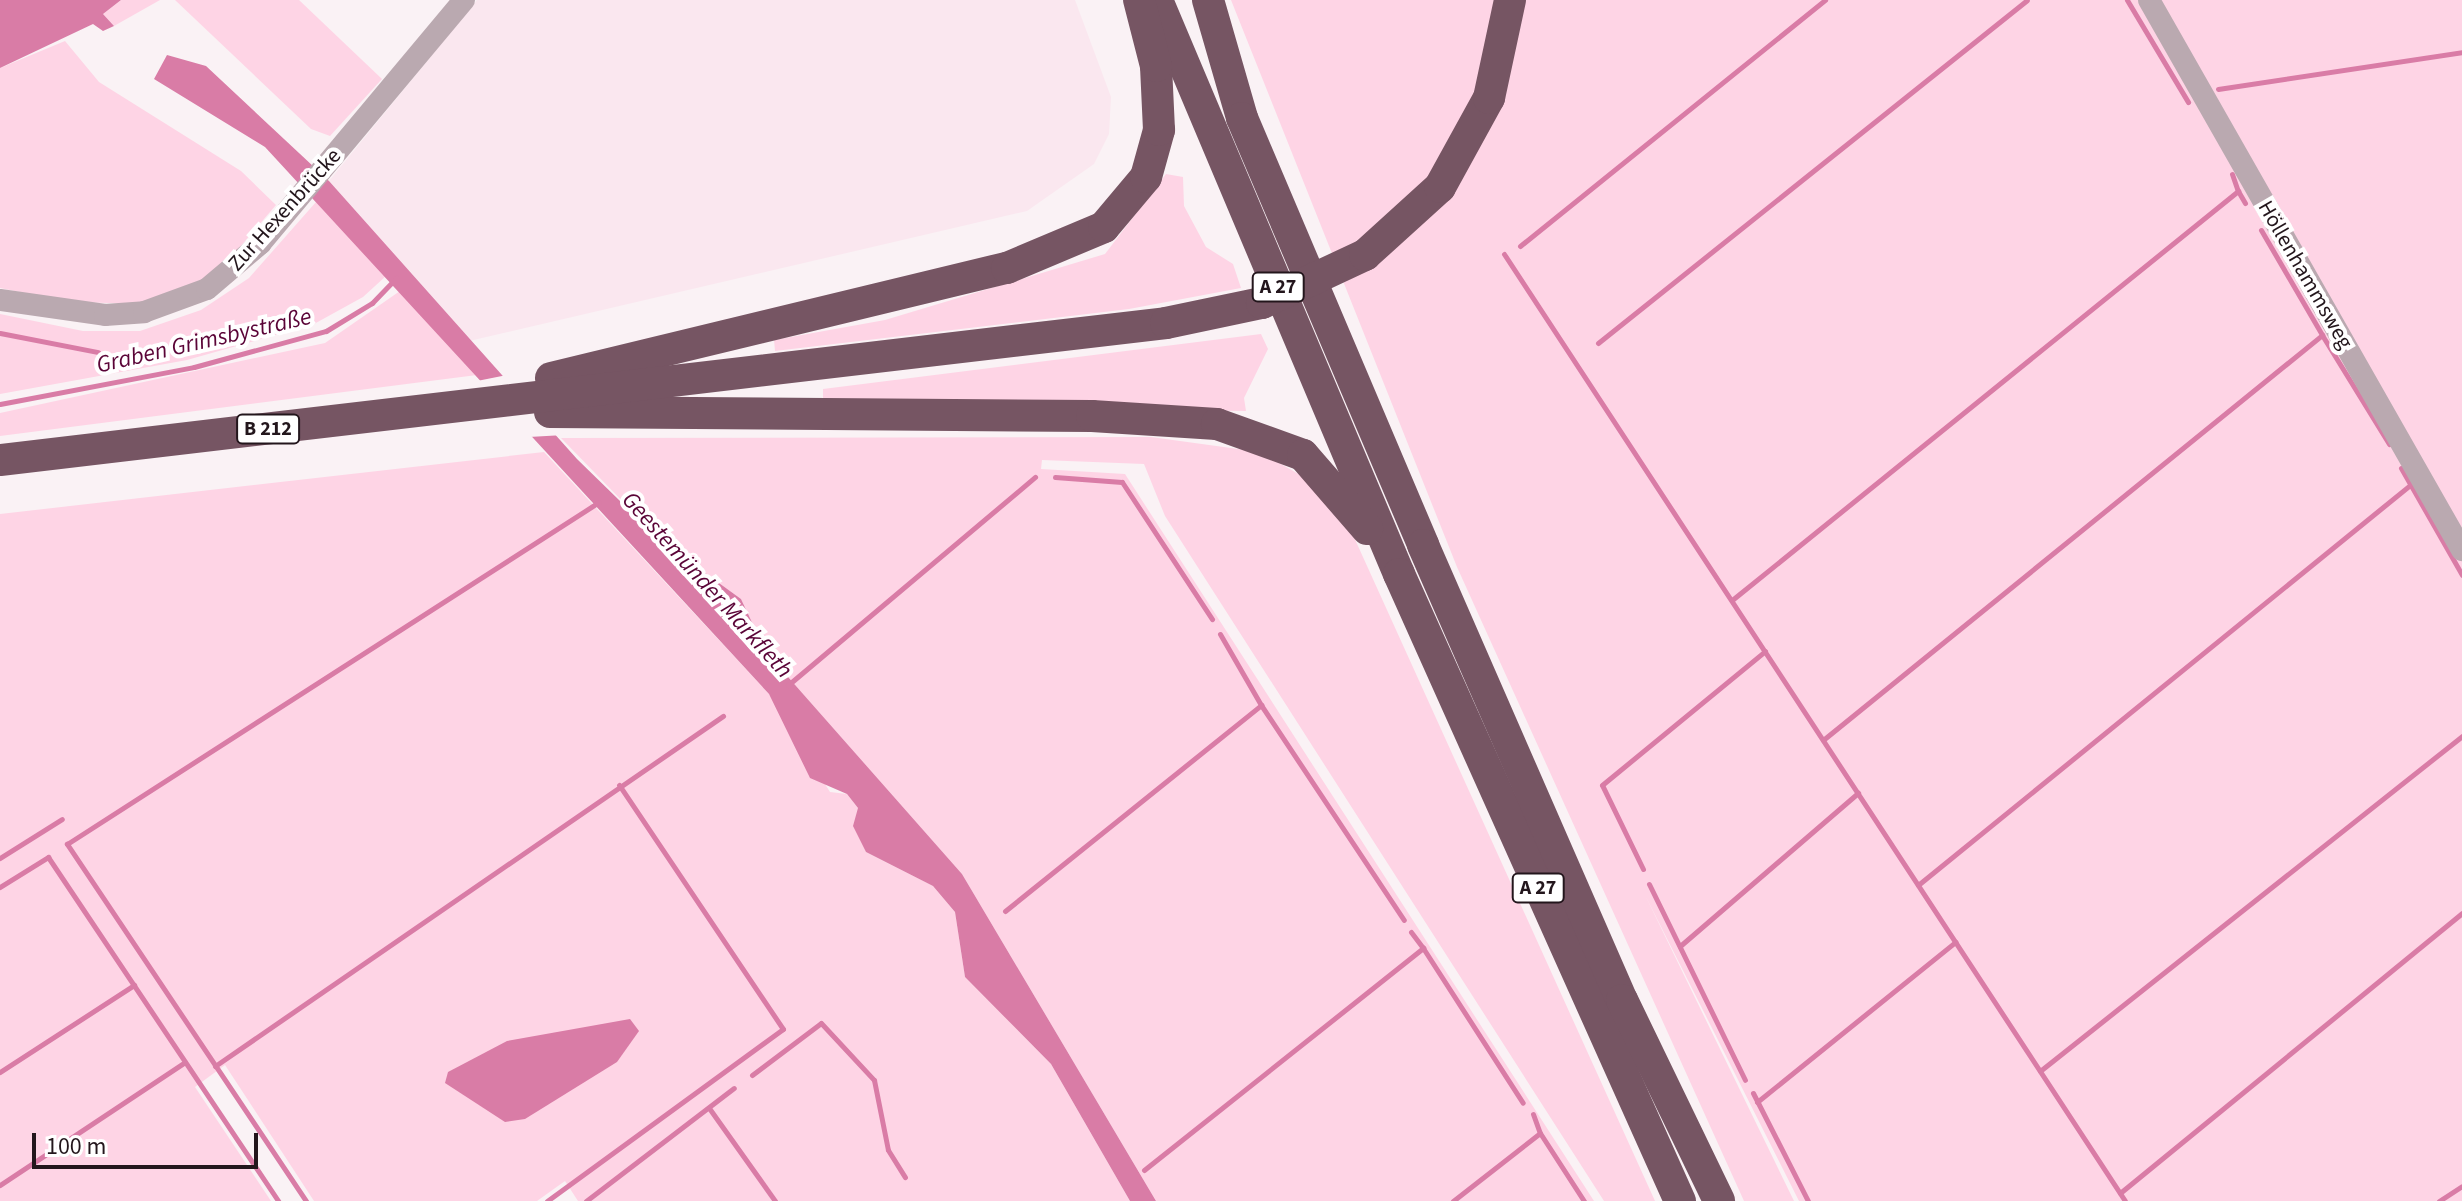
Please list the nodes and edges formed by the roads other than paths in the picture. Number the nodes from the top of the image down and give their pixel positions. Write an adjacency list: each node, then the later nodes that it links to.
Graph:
1 (464, 0): 9 (street, Zur Hexenbrücke)
2 (1139, 0): 10 (highway)
3 (1157, 0): 13 (highway, A 27)
4 (1190, 0): 8 (highway, A 27)
5 (1208, 0): 8 (highway)
6 (1510, 0): 10 (highway)
7 (2149, 0): 12 (street, Höllenhammsweg)
8 (1242, 118): 15 (highway, A 27)
9 (0, 300)
10 (546, 397): 11 (highway, B 212); 13 (highway)
11 (0, 460)
12 (2462, 550)
13 (1399, 574): 14 (highway, A 27)
14 (1680, 1201)
15 (1719, 1201)

